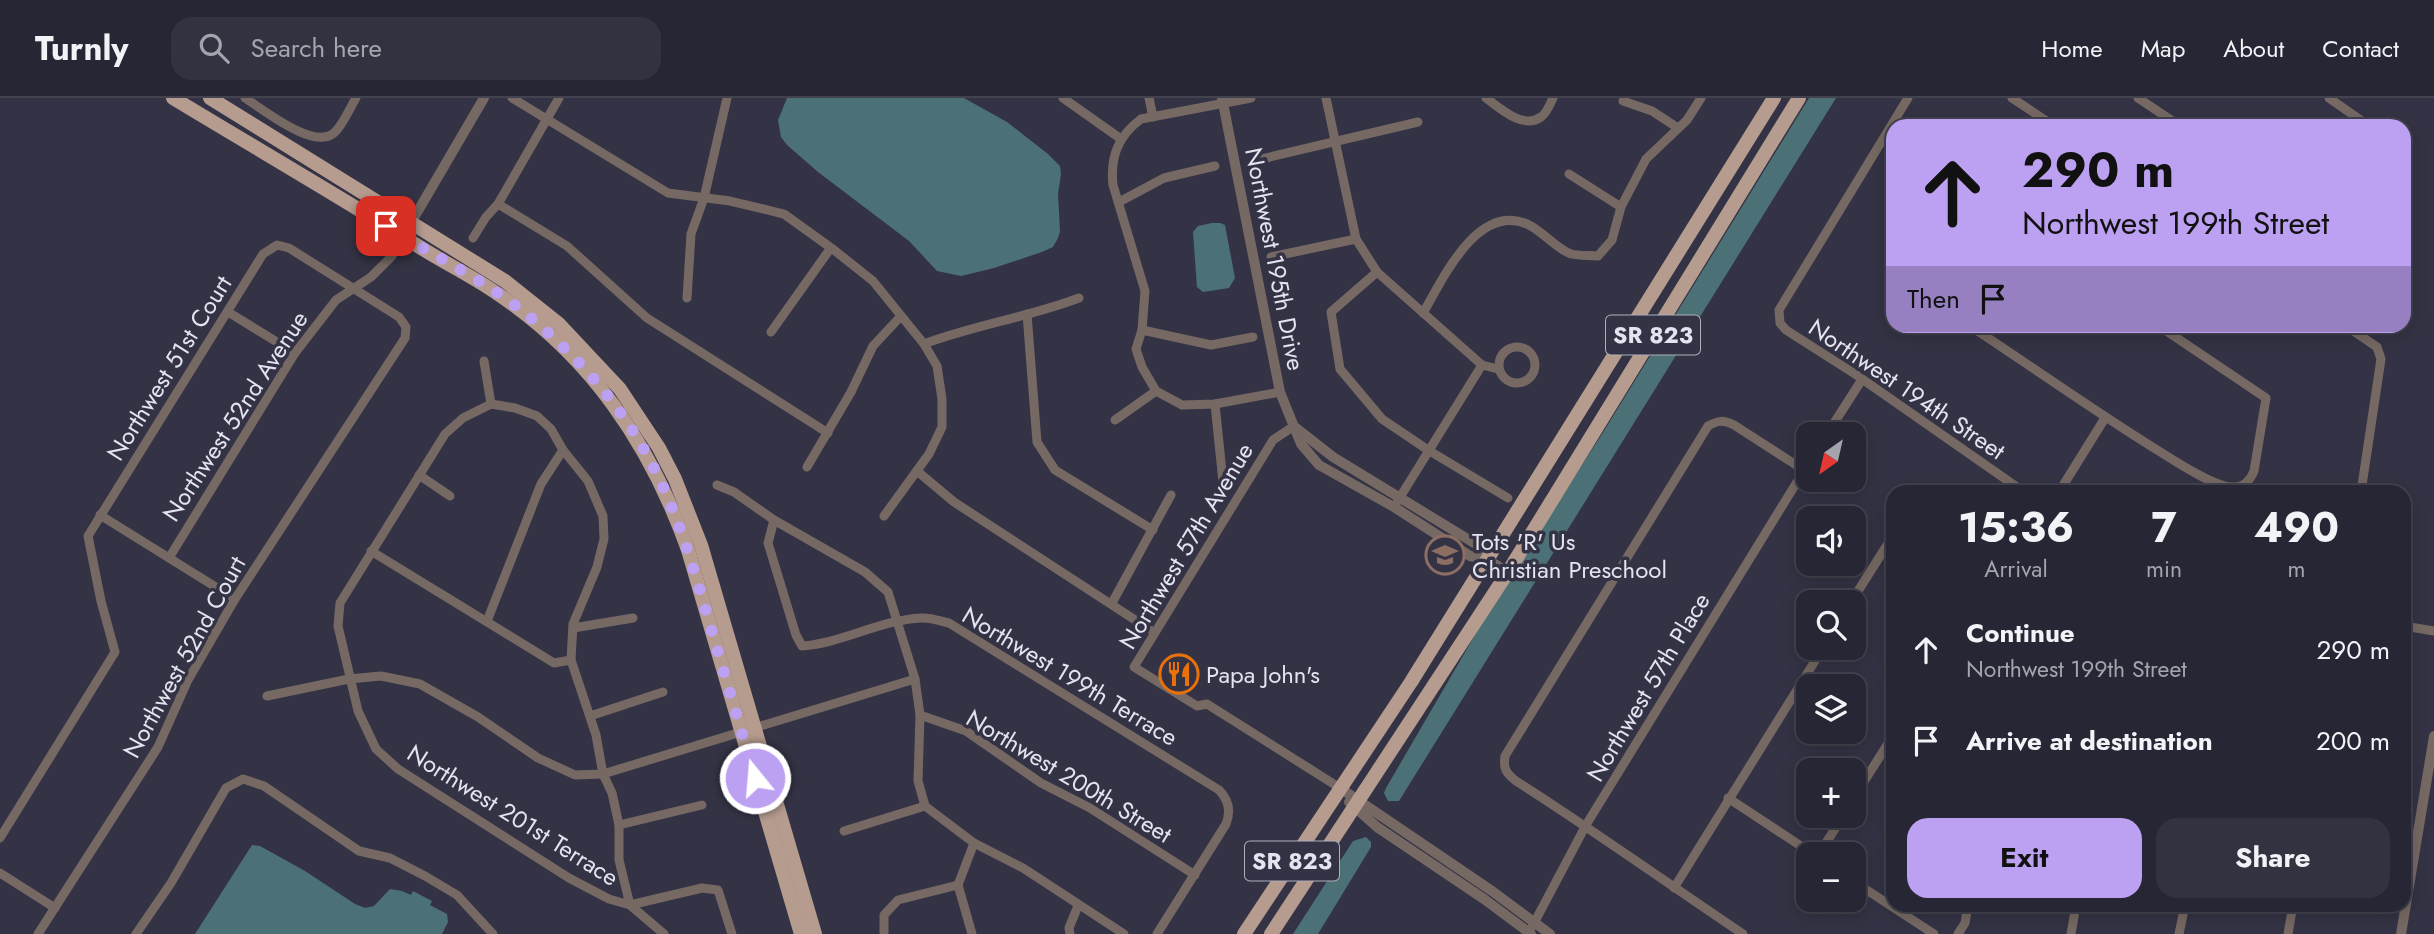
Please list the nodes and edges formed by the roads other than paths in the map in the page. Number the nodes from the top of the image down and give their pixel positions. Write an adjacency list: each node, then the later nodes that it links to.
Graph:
1 (174, 98): 43 (main road)
2 (210, 98): 42 (main road)
3 (244, 98): 4 (street)
4 (356, 98)
5 (484, 98): 42 (street, Northwest 52nd Avenue)
6 (512, 98): 29 (street)
7 (559, 98): 29 (street)
8 (727, 98): 38 (street)
9 (1063, 98): 33 (street)
10 (1149, 98): 24 (street)
11 (1251, 98): 22 (street)
12 (1326, 98): 34 (street)
13 (1486, 98): 14 (street)
14 (1553, 98)
15 (1702, 98): 31 (street)
16 (1774, 98): 103 (main road, SR 823)
17 (1798, 98): 104 (main road, SR 823)
18 (1908, 98): 25 (street, Northwest 194th Street)
19 (2012, 98): 26 (street)
20 (2138, 98): 27 (street)
21 (2329, 98): 28 (street)
22 (1223, 101): 24 (street); 69 (street, Northwest 195th Drive)
23 (1623, 101): 31 (street)
24 (1153, 117): 33 (street)
25 (1895, 119)
26 (2044, 119)
27 (2170, 119)
28 (2360, 119)
29 (547, 120): 38 (street); 40 (street)
30 (1418, 122): 34 (street)
31 (1678, 128): 41 (street)
32 (1886, 134): 67 (street, Northwest 194th Street)
33 (1121, 139): 39 (street)
34 (1335, 141): 35 (street); 45 (street)
35 (1253, 161)
36 (1215, 166): 39 (street)
37 (1569, 174): 41 (street)
38 (704, 198): 46 (street); 50 (street)
39 (1119, 202): 57 (street)
40 (498, 204): 44 (street); 77 (street)
41 (1621, 207): 53 (street)
42 (412, 221): 43 (street, Northwest 52nd Avenue); 70 (main road)
43 (403, 237): 49 (street, Northwest 52nd Avenue); 70 (main road)
44 (473, 238)
45 (1356, 239): 47 (street); 48 (street)
46 (831, 248): 55 (street); 56 (street)
47 (1271, 257)
48 (1377, 272): 53 (street); 79 (street)
49 (351, 288): 52 (street, Northwest 51st Court); 63 (street, Northwest 52nd Avenue); 106 (street, Northwest 52nd Court)
50 (687, 298)
51 (1079, 298): 54 (street)
52 (228, 312): 63 (street); 96 (street, Northwest 51st Court)
53 (1423, 313): 65 (street)
54 (1027, 314): 62 (street); 99 (street)
55 (901, 316): 62 (street); 77 (street)
56 (771, 331)
57 (1142, 331): 61 (street); 68 (street)
58 (1980, 333): 73 (street)
59 (2169, 333): 90 (street)
60 (2356, 333): 91 (street)
61 (1253, 337)
62 (924, 344): 82 (street)
63 (295, 353): 102 (street, Northwest 52nd Avenue)
64 (484, 361): 71 (street)
65 (1482, 365): 66 (street); 79 (street)
66 (1498, 369): 66 (street)
67 (1861, 381): 75 (street); 87 (street, Northwest 194th Street)
68 (1156, 391): 72 (street); 74 (street)
69 (1280, 392): 72 (street); 76 (street, Northwest 195th Drive)
70 (614, 393): 123 (main road)
71 (491, 404): 78 (street); 83 (street, Northwest 201st Terrace)
72 (1215, 404): 84 (street)
73 (2105, 418): 88 (street); 89 (street)
74 (1115, 420)
75 (1835, 422)
76 (1294, 426): 95 (street, Northwest 195th Drive); 128 (street, Northwest 57th Avenue)
77 (828, 433): 81 (street)
78 (564, 450): 109 (street); 112 (street)
79 (1428, 450): 94 (street); 95 (street)
80 (1796, 461): 134 (street)
81 (807, 467)
82 (917, 471): 97 (street); 107 (street)
83 (419, 475): 93 (street); 101 (street, Northwest 201st Terrace)
84 (1223, 482)
85 (1796, 483): 134 (street, Northwest 57th Place)
86 (717, 485): 98 (street)
87 (2014, 485)
88 (2063, 485)
89 (2225, 485)
90 (2242, 485)
91 (2362, 485)
92 (1171, 495): 99 (street)
93 (450, 496)
94 (1508, 498)
95 (1397, 502): 103 (street, Northwest 195th Drive)
96 (100, 515): 102 (street); 136 (street)
97 (884, 516)
98 (774, 520): 110 (street); 110 (street, Northwest 199th Terrace)
99 (1153, 530): 107 (street)
100 (1886, 550): 105 (street)
101 (371, 551): 109 (street); 117 (street, Northwest 201st Terrace)
102 (169, 558): 106 (street)
103 (1488, 559): 104 (street, Northwest 195th Drive); 128 (main road, SR 823)
104 (1508, 572): 130 (main road, SR 823)
105 (1859, 590)
106 (235, 599): 148 (street, Northwest 52nd Court)
107 (1112, 603): 113 (street)
108 (633, 618): 112 (street)
109 (487, 621): 115 (street)
110 (898, 621): 118 (street); 141 (street, Northwest 199th Terrace)
111 (2411, 627): 114 (street)
112 (573, 628): 115 (street)
113 (1149, 629)
114 (2434, 631)
115 (570, 660): 122 (street)
116 (1815, 660): 129 (street)
117 (349, 679): 120 (street); 126 (street); 146 (street, Northwest 201st Terrace)
118 (915, 679): 121 (street); 123 (street)
119 (663, 692): 122 (street)
120 (267, 696)
121 (920, 715): 132 (street); 141 (street, Northwest 200th Street)
122 (590, 716): 126 (street)
123 (748, 730): 126 (street); 161 (main road); 162 (main road)
124 (2434, 736): 140 (street)
125 (1886, 747): 127 (street)
126 (603, 774): 133 (street)
127 (1866, 778)
128 (1340, 788): 130 (street); 168 (main road, SR 823)
129 (1728, 798): 138 (street); 143 (street)
130 (1355, 804): 155 (street); 169 (main road, SR 823)
131 (702, 805): 133 (street)
132 (925, 806): 135 (street); 137 (street)
133 (619, 825): 146 (street)
134 (1586, 825): 143 (street); 155 (street, Northwest 57th Place)
135 (844, 831)
136 (0, 838)
137 (974, 843): 142 (street); 147 (street)
138 (1796, 843)
139 (0, 873): 148 (street)
140 (2411, 874)
141 (1195, 875): 167 (street)
142 (958, 886): 163 (street); 164 (street)
143 (1674, 888): 171 (street)
144 (1866, 890): 145 (street)
145 (1886, 903)
146 (630, 905): 159 (street, Northwest 201st Terrace); 160 (street)
147 (1078, 906): 165 (street); 166 (street)
148 (55, 908): 156 (street, Northwest 52nd Court)
149 (1900, 912): 172 (street)
150 (1967, 912): 173 (street)
151 (2075, 912): 174 (street)
152 (2184, 912): 175 (street)
153 (2292, 912): 176 (street)
154 (2405, 912): 177 (street)
155 (1530, 931): 170 (street)
156 (38, 934)
157 (136, 934): 158 (street)
158 (493, 934)
159 (664, 934)
160 (732, 934)
161 (801, 934)
162 (815, 934)
163 (884, 934)
164 (972, 934)
165 (1070, 934)
166 (1124, 934)
167 (1157, 934)
168 (1244, 934)
169 (1271, 934)
170 (1550, 934)
171 (1743, 934)
172 (1934, 934)
173 (1958, 934)
174 (2071, 934)
175 (2179, 934)
176 (2288, 934)
177 (2401, 934)

